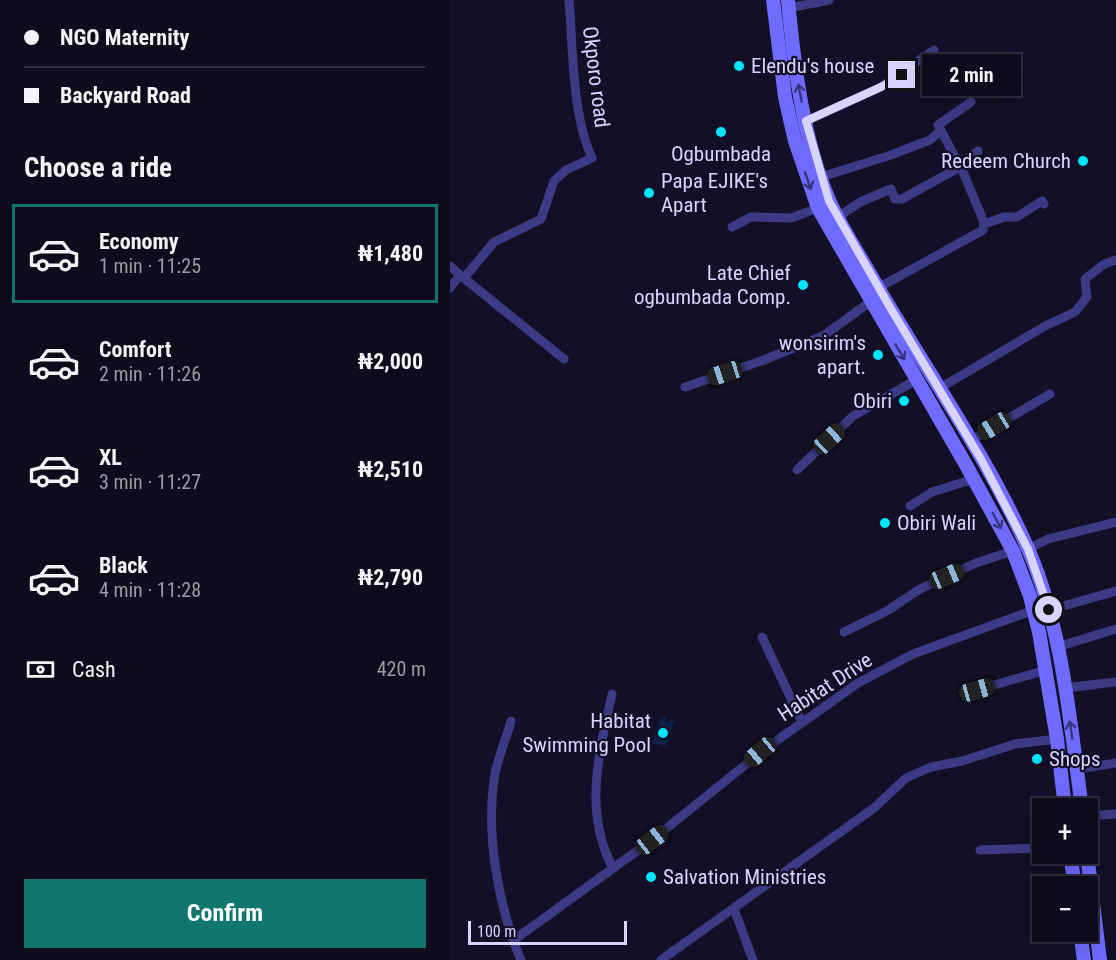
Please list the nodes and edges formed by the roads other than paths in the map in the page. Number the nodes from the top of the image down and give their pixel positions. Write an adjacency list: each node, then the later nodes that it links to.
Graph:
1 (569, 0): 21 (street, Okporo road)
2 (773, 0): 10 (main road)
3 (829, 0): 4 (street)
4 (788, 4): 7 (main road, one-way to 4)
5 (934, 50): 7 (street)
6 (971, 102): 8 (street)
7 (806, 121): 9 (main road)
8 (940, 131): 12 (street); 13 (street)
9 (810, 136): 10 (street); 13 (main road)
10 (795, 141): 15 (main road, one-way to 15)
11 (978, 151): 12 (street)
12 (960, 166): 16 (street); 17 (street)
13 (821, 177): 16 (main road)
14 (1044, 204): 17 (street)
15 (818, 208): 18 (street); 24 (main road)
16 (838, 217): 23 (main road)
17 (984, 224): 23 (street)
18 (732, 227)
19 (1116, 260): 28 (street)
20 (450, 266): 21 (street)
21 (462, 277): 22 (street); 25 (street)
22 (450, 288)
23 (878, 288): 28 (main road)
24 (870, 302): 26 (main road, one-way to 26); 27 (street)
25 (564, 358)
26 (916, 380): 31 (street); 32 (main road)
27 (685, 387)
28 (940, 388): 30 (main road)
29 (1050, 394): 30 (street)
30 (970, 441): 35 (main road)
31 (797, 470)
32 (974, 479): 33 (street); 36 (main road, one-way to 36)
33 (910, 506)
34 (1116, 522): 35 (street)
35 (1028, 549): 39 (main road)
36 (1013, 552): 38 (main road); 41 (street)
37 (1116, 591): 39 (street)
38 (1034, 610): 44 (main road); 50 (street, Habitat Drive)
39 (1049, 610): 43 (main road)
40 (1116, 629): 43 (street)
41 (844, 632)
42 (762, 637): 50 (street)
43 (1057, 648): 46 (main road)
44 (1046, 670): 47 (street); 51 (main road)
45 (1116, 682): 46 (street)
46 (1065, 688): 53 (main road, one-way to 46)
47 (977, 690)
48 (612, 694): 61 (street)
49 (511, 721): 63 (street)
50 (802, 722): 61 (street, Habitat Drive)
51 (1057, 739): 54 (main road); 62 (street)
52 (1116, 763): 53 (street)
53 (1077, 769): 55 (main road)
54 (1064, 798)
55 (1081, 798)
56 (1116, 814): 57 (street)
57 (1098, 815)
58 (1032, 848): 59 (street)
59 (980, 850)
60 (1088, 864): 69 (main road)
61 (613, 868): 63 (street, Habitat Drive)
62 (734, 909): 66 (street); 67 (street)
63 (514, 940): 65 (street)
64 (1081, 942): 68 (main road)
65 (521, 960)
66 (661, 960)
67 (753, 960)
68 (1084, 960)
69 (1100, 960)

